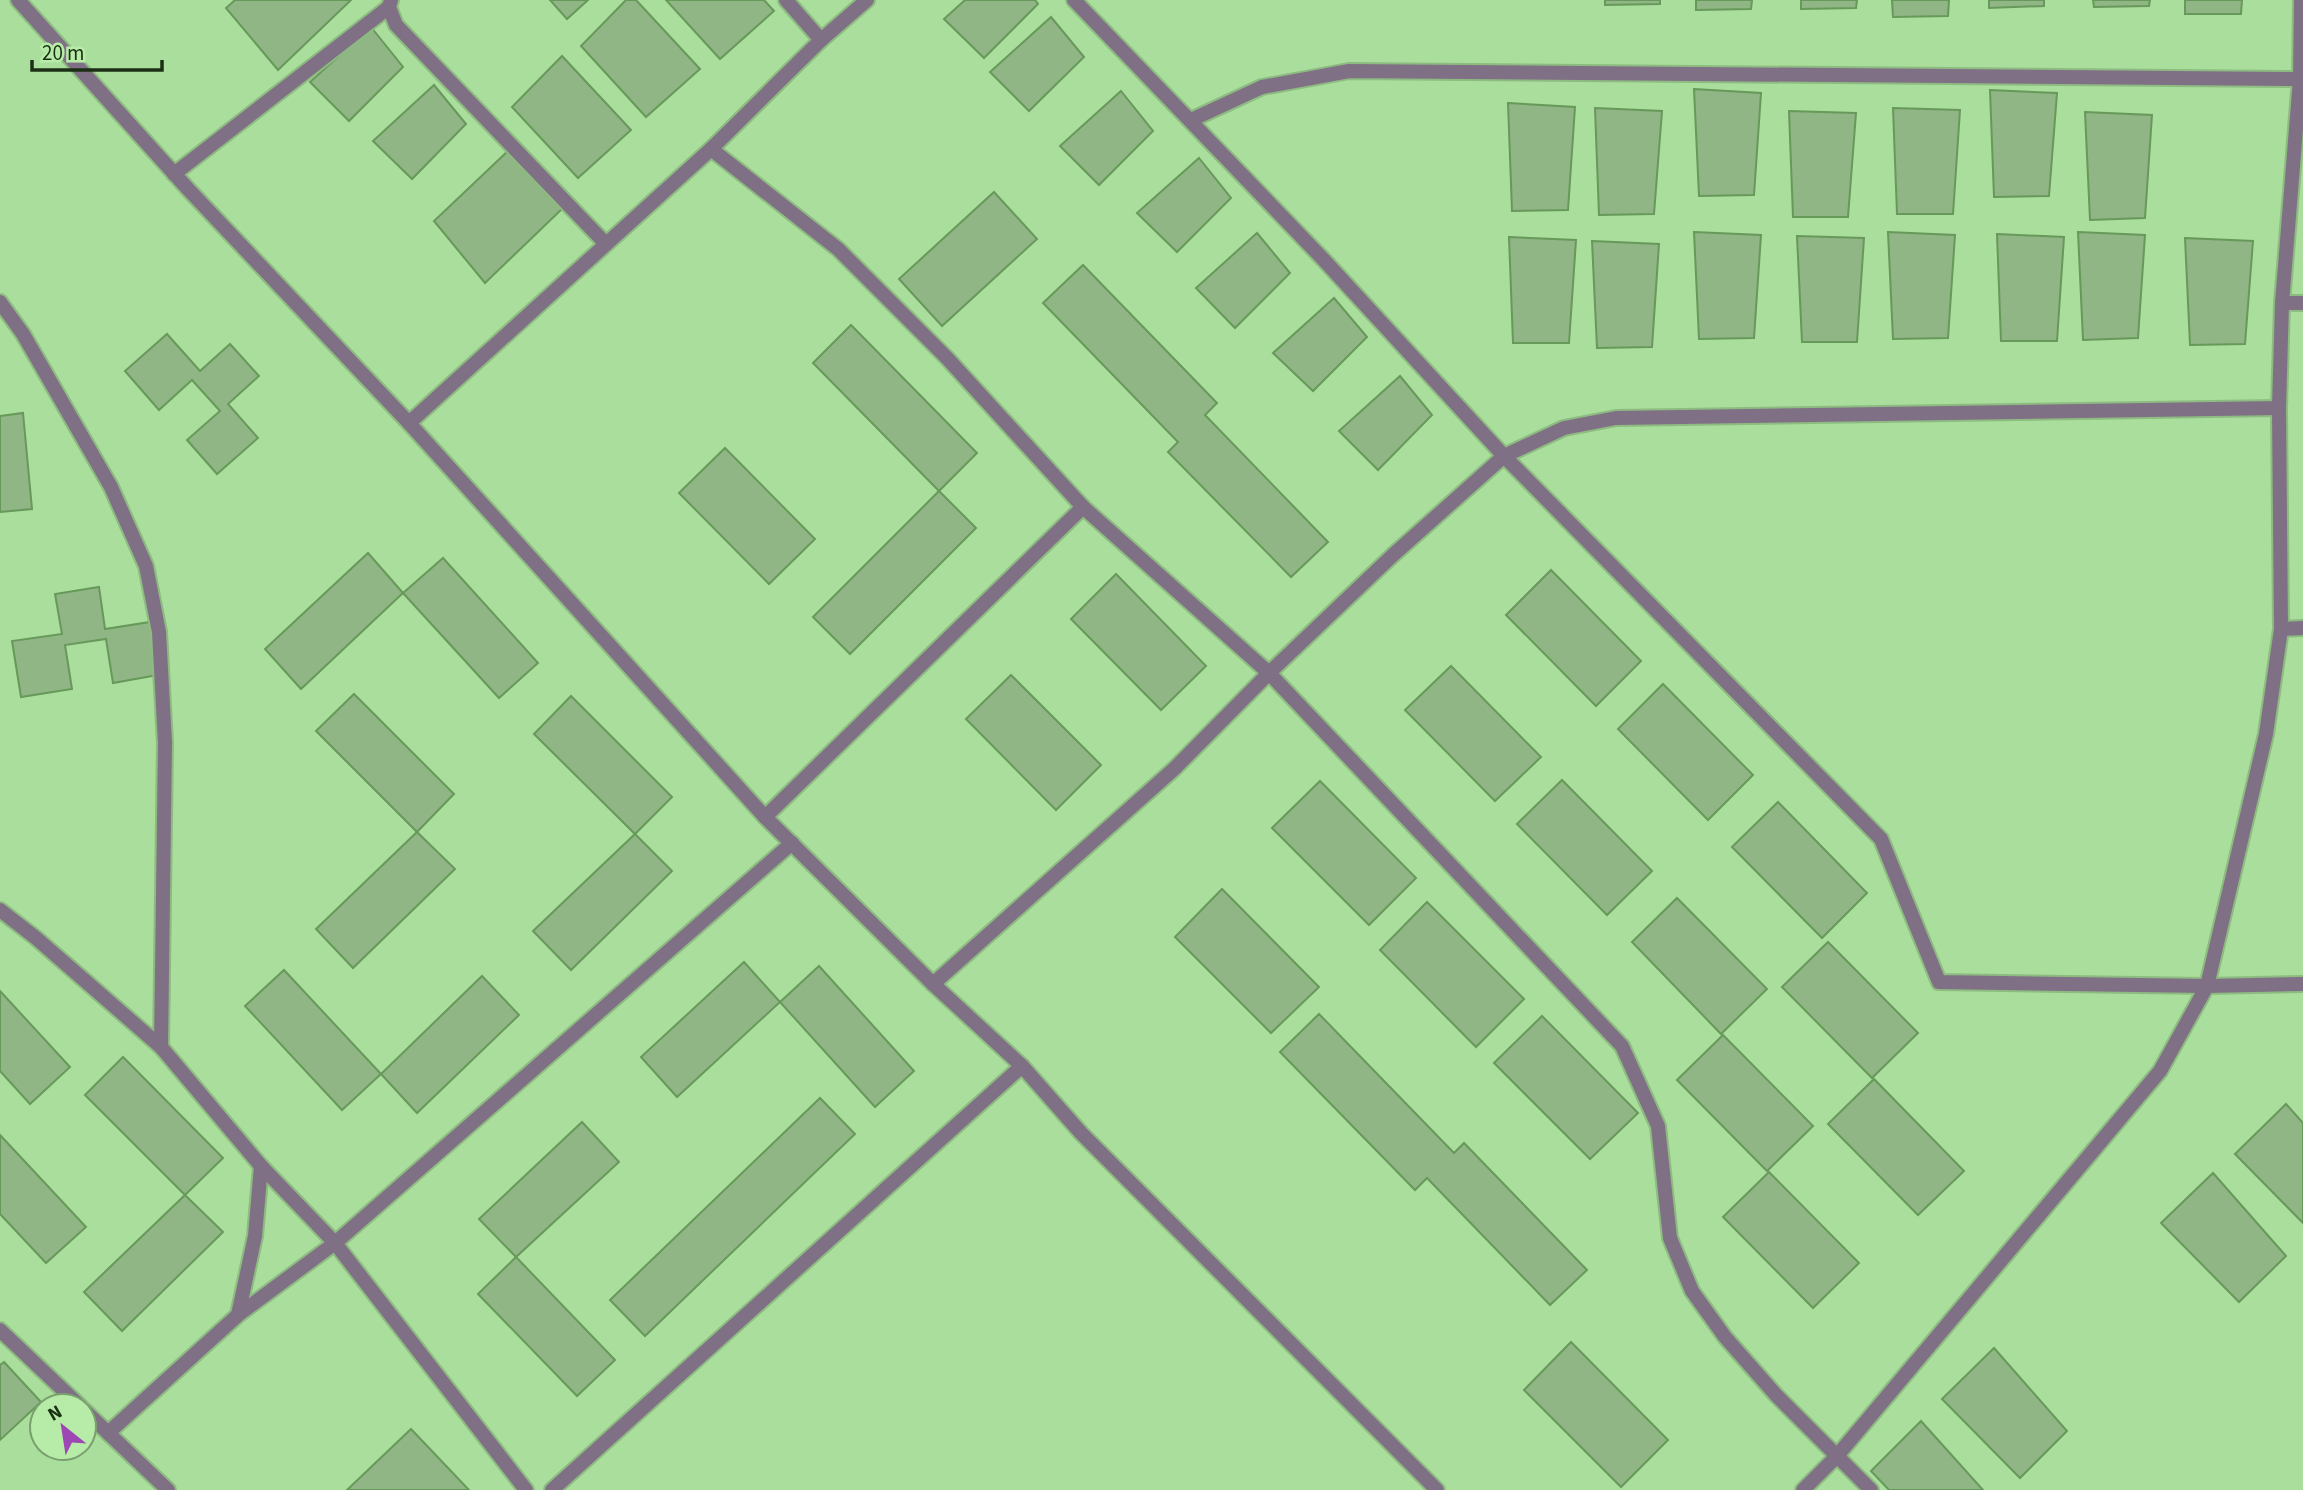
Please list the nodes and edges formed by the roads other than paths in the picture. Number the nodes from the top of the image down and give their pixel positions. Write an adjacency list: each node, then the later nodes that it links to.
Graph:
1 (18, 0): 11 (street)
2 (786, 0): 7 (street)
3 (867, 0): 7 (street)
4 (1074, 0): 9 (street)
5 (2301, 0): 8 (street)
6 (390, 3): 11 (street); 12 (street)
7 (821, 40): 10 (street)
8 (2300, 79): 9 (street); 14 (street)
9 (1191, 120): 18 (street)
10 (711, 149): 12 (street); 19 (street)
11 (174, 174): 17 (street)
12 (606, 244): 17 (street)
13 (0, 302): 29 (street)
14 (2282, 303): 15 (street); 16 (street)
15 (2303, 303)
16 (2279, 408): 18 (street); 21 (street)
17 (410, 423): 23 (street)
18 (1504, 456): 22 (street); 28 (street)
19 (1083, 507): 22 (street); 23 (street)
20 (2303, 628): 21 (street)
21 (2281, 629): 28 (street)
22 (1269, 673): 26 (street); 38 (street)
23 (765, 817): 24 (street)
24 (792, 843): 26 (street); 32 (street)
25 (0, 910): 29 (street)
26 (933, 984): 30 (street)
27 (2303, 984): 28 (street)
28 (2207, 986): 38 (street)
29 (161, 1046): 31 (street)
30 (1022, 1066): 41 (street); 42 (street)
31 (261, 1166): 32 (street); 33 (street)
32 (335, 1243): 33 (street); 40 (street)
33 (238, 1315): 37 (street)
34 (0, 1330): 35 (street)
35 (65, 1392)
36 (98, 1423): 37 (street)
37 (108, 1433): 39 (street)
38 (1837, 1456): 43 (street); 44 (street)
39 (168, 1490)
40 (526, 1490)
41 (552, 1490)
42 (1437, 1490)
43 (1803, 1490)
44 (1871, 1490)

